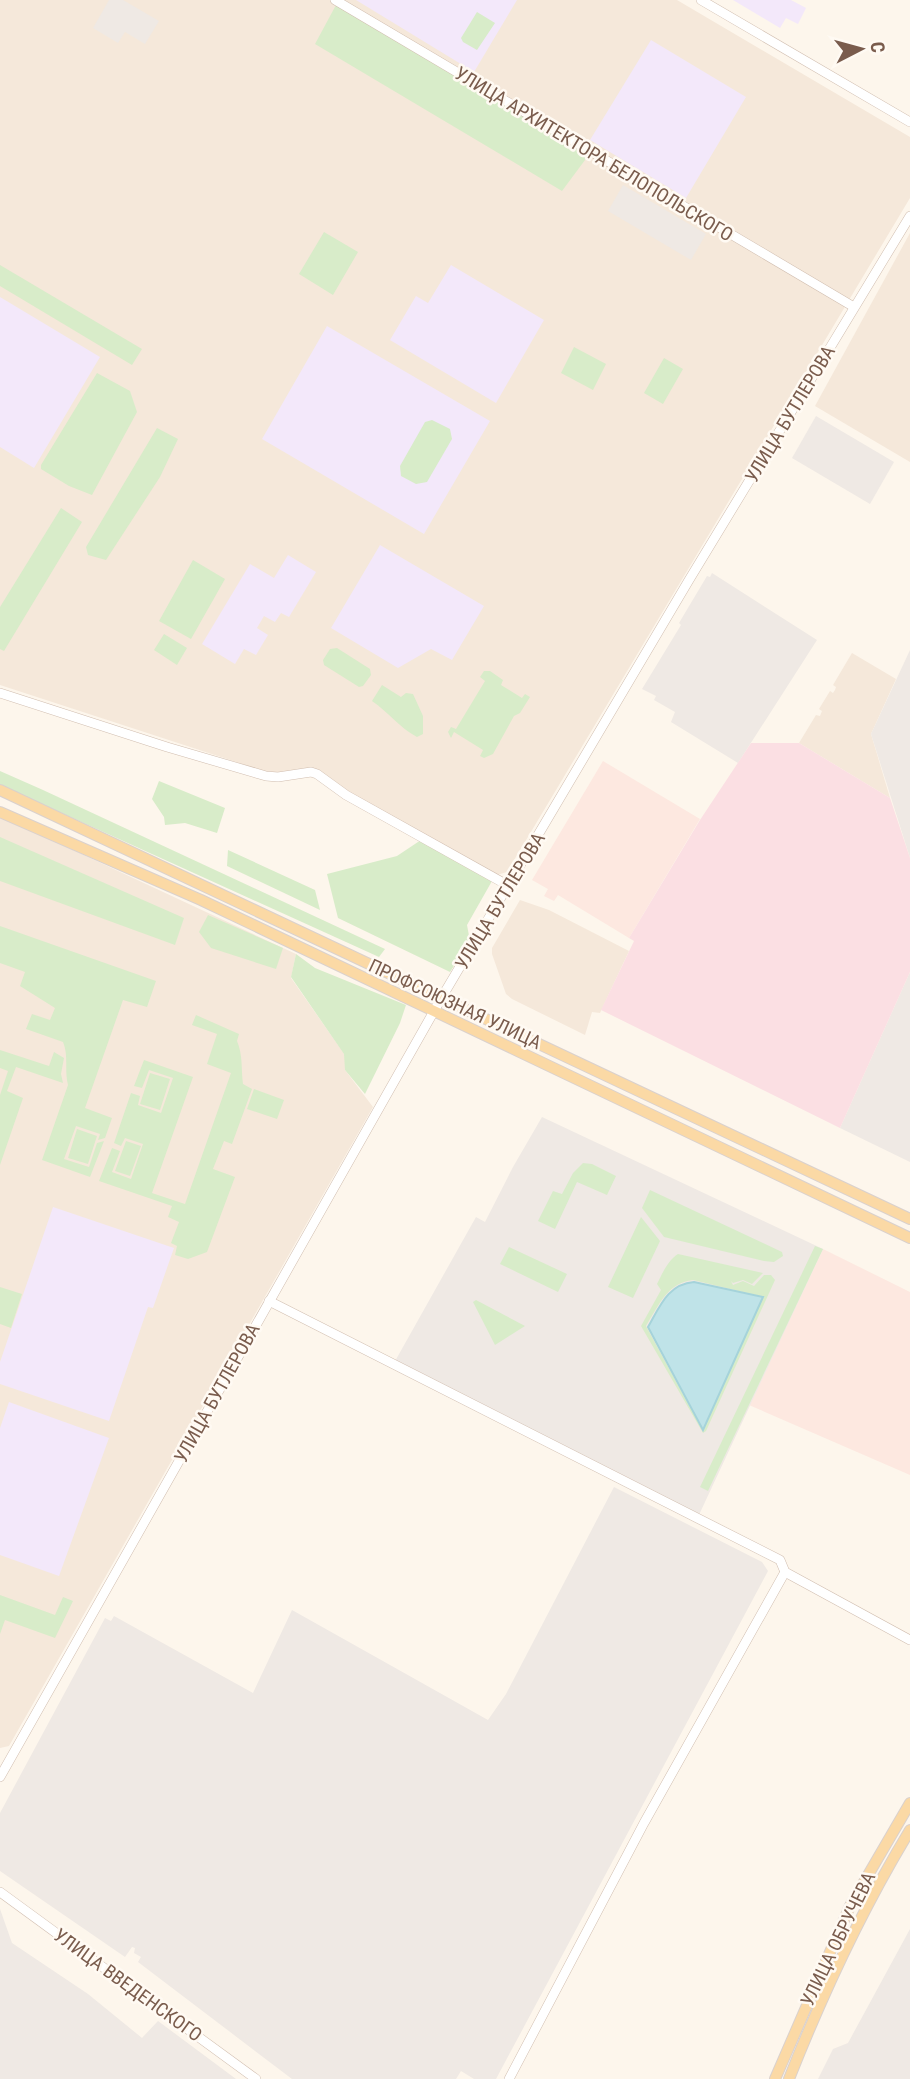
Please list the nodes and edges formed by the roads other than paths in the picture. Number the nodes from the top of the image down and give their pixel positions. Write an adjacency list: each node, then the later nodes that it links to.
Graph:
1 (335, 0): 5 (street, УЛИЦА АРХИТЕКТОРА БЕЛОПОЛЬСКОГО)
2 (701, 0): 3 (street)
3 (910, 122)
4 (910, 216): 5 (street, УЛИЦА БУТЛЕРОВА)
5 (854, 307): 9 (street, УЛИЦА БУТЛЕРОВА)
6 (0, 693): 9 (street)
7 (0, 790): 10 (main road, ПРОФСОЮЗНАЯ УЛИЦА)
8 (0, 812): 11 (main road, ПРОФСОЮЗНАЯ УЛИЦА)
9 (509, 886): 10 (street, УЛИЦА БУТЛЕРОВА)
10 (442, 997): 11 (street, УЛИЦА БУТЛЕРОВА); 12 (main road, ПРОФСОЮЗНАЯ УЛИЦА)
11 (435, 1010): 13 (main road, ПРОФСОЮЗНАЯ УЛИЦА); 14 (street, УЛИЦА БУТЛЕРОВА)
12 (910, 1220)
13 (910, 1238)
14 (268, 1301): 15 (street); 17 (street, УЛИЦА БУТЛЕРОВА)
15 (785, 1572): 16 (street); 22 (street)
16 (910, 1640)
17 (0, 1777)
18 (910, 1803): 23 (main road, УЛИЦА ОБРУЧЕВА)
19 (910, 1830): 24 (main road, УЛИЦА ОБРУЧЕВА)
20 (0, 1892): 21 (street, УЛИЦА ВВЕДЕНСКОГО)
21 (256, 2079)
22 (509, 2079)
23 (775, 2079)
24 (789, 2079)

